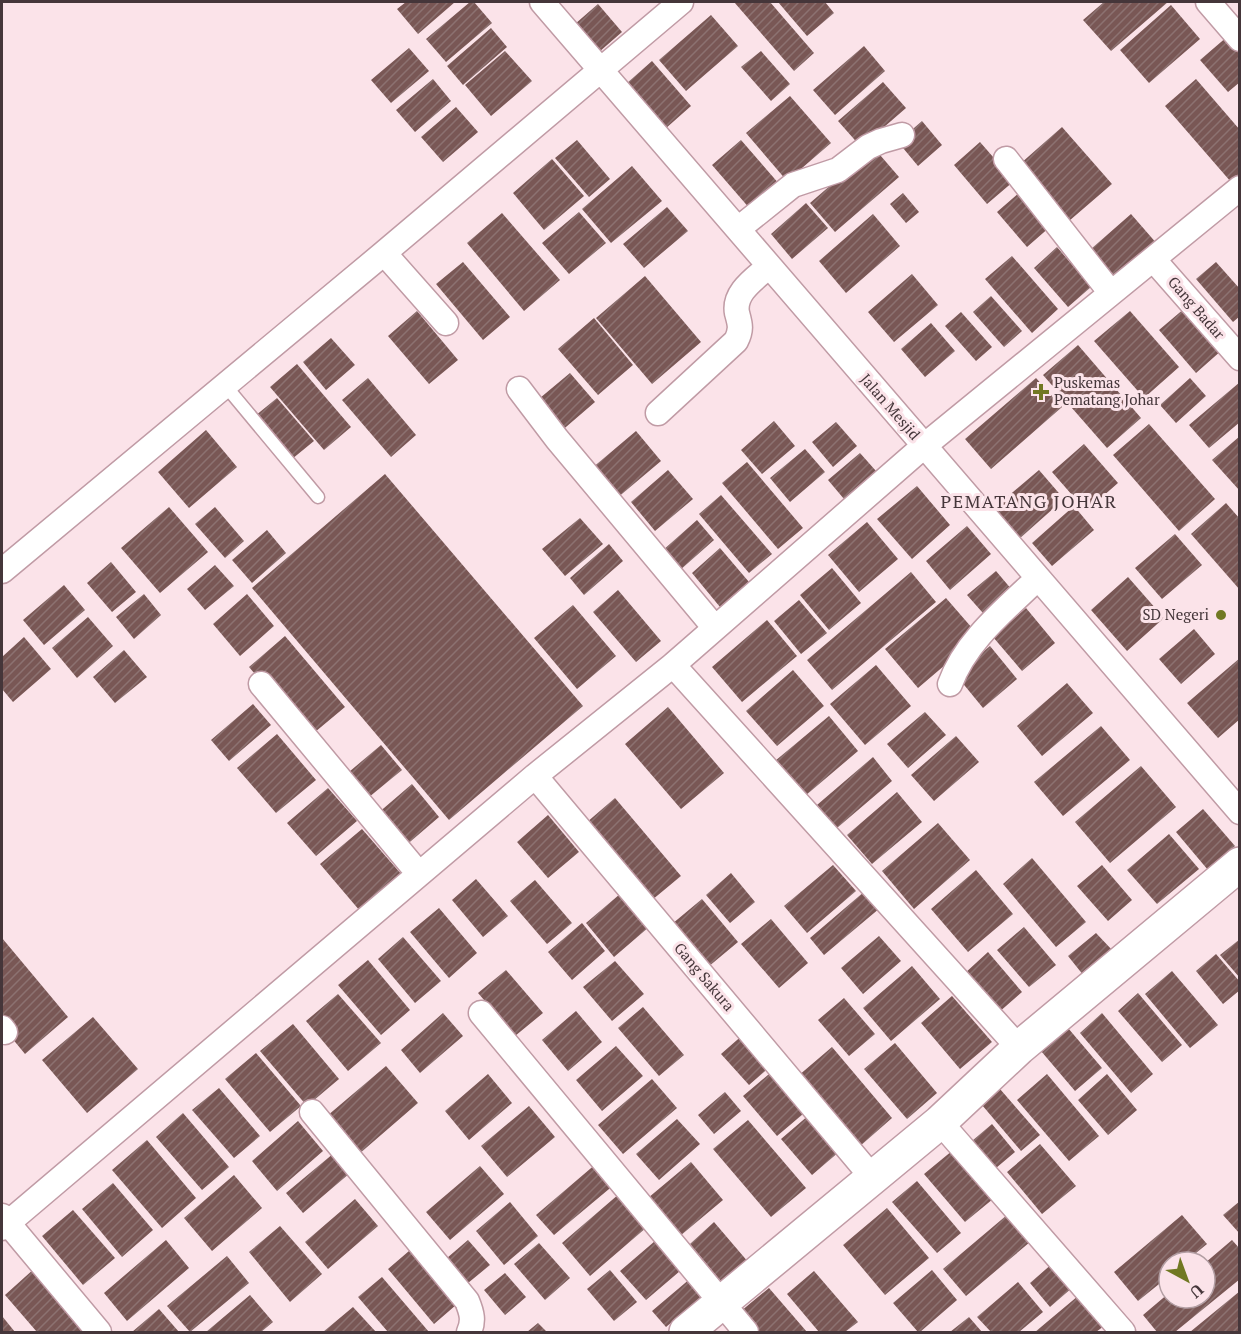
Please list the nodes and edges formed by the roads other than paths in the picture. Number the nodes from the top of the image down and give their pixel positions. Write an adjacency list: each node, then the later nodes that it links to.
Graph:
1 (542, 2): 5 (street, Jalan Mesjid)
2 (681, 2): 5 (street)
3 (1208, 2): 4 (street)
4 (1239, 39)
5 (601, 69): 9 (street, Jalan Mesjid); 10 (street)
6 (902, 135): 9 (street)
7 (1006, 159): 13 (street)
8 (1239, 188): 11 (street)
9 (738, 229): 12 (street, Jalan Mesjid)
10 (384, 253): 14 (street); 16 (street)
11 (1153, 259): 13 (street); 15 (street, Gang Badar)
12 (769, 266): 18 (street); 19 (street, Jalan Mesjid)
13 (1111, 293): 19 (street)
14 (446, 323)
15 (1239, 358)
16 (224, 384): 20 (lane); 21 (street)
17 (519, 389): 23 (street)
18 (658, 412)
19 (924, 446): 22 (street, Jalan Mesjid); 23 (street)
20 (318, 496)
21 (2, 570)
22 (1038, 578): 26 (street); 28 (street, Jalan Mesjid)
23 (715, 628): 24 (street)
24 (673, 665): 27 (street); 32 (street)
25 (261, 684): 30 (street)
26 (951, 684)
27 (535, 776): 30 (street); 35 (street, Gang Sakura)
28 (1239, 812)
29 (1239, 864): 32 (street)
30 (419, 874): 36 (street)
31 (481, 1012): 37 (street)
32 (1019, 1048): 34 (street)
33 (312, 1112): 39 (street)
34 (940, 1122): 35 (street); 42 (street)
35 (872, 1178): 37 (street)
36 (4, 1222): 38 (street)
37 (721, 1303): 40 (street); 41 (street)
38 (99, 1332)
39 (469, 1332)
40 (686, 1332)
41 (746, 1332)
42 (1123, 1332)

